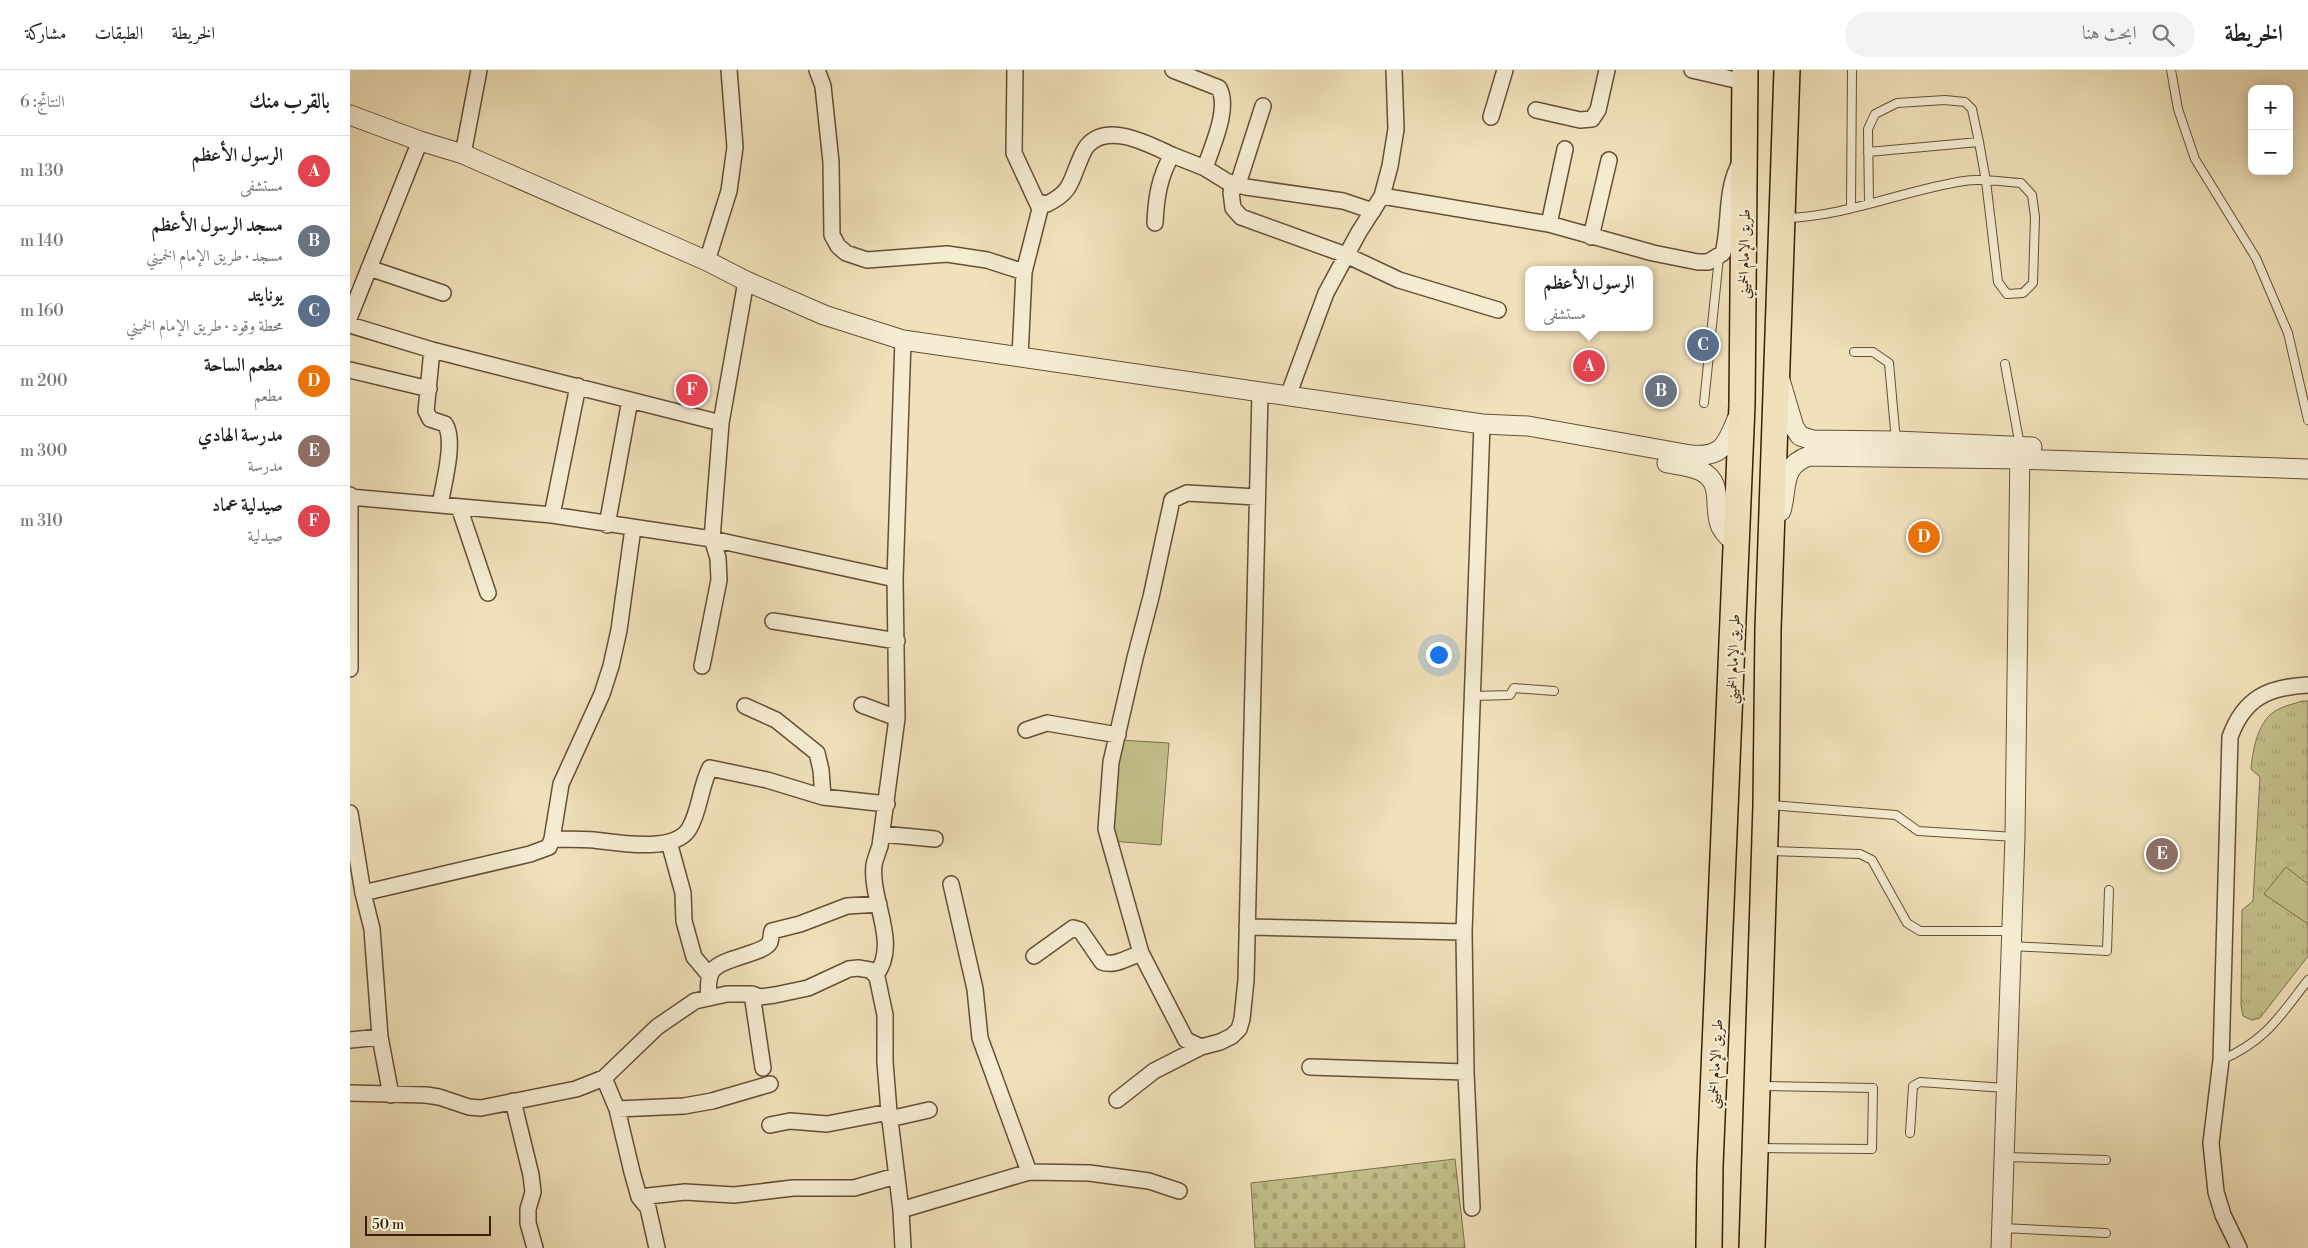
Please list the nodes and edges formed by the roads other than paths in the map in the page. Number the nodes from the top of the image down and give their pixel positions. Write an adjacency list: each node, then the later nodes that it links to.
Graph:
1 (479, 70): 22 (street)
2 (729, 70): 40 (street)
3 (817, 70): 42 (street)
4 (1016, 70): 30 (street)
5 (1173, 70): 26 (street)
6 (1394, 70): 29 (street)
7 (1505, 70): 17 (street)
8 (1607, 70): 15 (street)
9 (1692, 70): 13 (street)
10 (1787, 70): 34 (highway)
11 (1852, 70): 32 (lane)
12 (2171, 70): 62 (lane)
13 (1745, 76): 23 (highway, طريق الإمام الخميني)
14 (1264, 106): 28 (street)
15 (1536, 110)
16 (350, 115): 18 (street)
17 (1491, 117)
18 (420, 141): 22 (street); 41 (street)
19 (1979, 142): 21 (lane); 21 (lane); 27 (lane)
20 (1565, 149): 36 (street)
21 (1868, 152): 31 (lane)
22 (463, 154): 40 (street)
23 (1745, 154): 39 (street); 61 (highway, طريق الإمام الخميني)
24 (1172, 155): 26 (street); 30 (street); 35 (street)
25 (1609, 160): 37 (street)
26 (1205, 168): 28 (street)
27 (1986, 181): 27 (lane); 31 (lane)
28 (1238, 184): 33 (street); 38 (street)
29 (1382, 196): 33 (street); 36 (street)
30 (1038, 202): 42 (street)
31 (1869, 204): 32 (lane)
32 (1851, 208): 34 (lane)
33 (1373, 210): 38 (street)
34 (1782, 218): 54 (highway)
35 (1154, 223)
36 (1549, 224): 37 (street)
37 (1591, 237): 39 (street)
38 (1346, 255): 45 (street); 58 (street)
39 (1719, 257): 60 (lane)
40 (707, 261): 43 (street)
41 (369, 268): 44 (street); 46 (street)
42 (1024, 272): 51 (street)
43 (746, 281): 48 (street); 63 (street)
44 (443, 293)
45 (1498, 310)
46 (350, 316)
47 (350, 325): 49 (street)
48 (903, 340): 51 (street); 80 (street)
49 (432, 350): 55 (street); 56 (street)
50 (1854, 352): 65 (lane)
51 (1020, 357): 57 (street)
52 (2005, 364): 66 (lane)
53 (350, 370): 56 (street)
54 (1776, 371): 65 (street); 78 (highway)
55 (578, 386): 59 (street); 74 (street)
56 (429, 389): 72 (street)
57 (1260, 392): 58 (street); 71 (street)
58 (1288, 396): 64 (street)
59 (630, 400): 63 (street); 75 (street)
60 (1704, 403)
61 (1742, 405): 68 (street); 79 (highway, طريق الإمام الخميني)
62 (2308, 420)
63 (720, 423): 77 (street)
64 (1484, 424): 68 (street); 88 (street)
65 (1896, 441): 66 (street)
66 (2020, 453): 67 (street); 69 (street); 78 (street); 99 (street)
67 (2308, 458)
68 (1702, 464): 79 (street)
69 (2308, 469)
70 (350, 496): 72 (street); 85 (street)
71 (1257, 498): 93 (street); 108 (street)
72 (440, 505): 73 (street)
73 (459, 507): 74 (street); 81 (street)
74 (552, 515): 75 (street)
75 (607, 525): 76 (street)
76 (633, 528): 77 (street); 100 (street)
77 (712, 538): 80 (street); 84 (street)
78 (1771, 541): 96 (highway)
79 (1737, 543): 152 (highway, طريق الإمام الخميني)
80 (895, 578): 83 (street)
81 (488, 593)
82 (773, 621): 83 (street)
83 (897, 641): 91 (street)
84 (702, 666)
85 (350, 669)
86 (2308, 686): 121 (street)
87 (1554, 690): 88 (lane)
88 (1473, 696): 109 (street)
89 (862, 705): 91 (street)
90 (745, 706): 94 (street)
91 (897, 718): 95 (street)
92 (1026, 730): 93 (street)
93 (1118, 735): 111 (street)
94 (823, 797): 95 (street); 102 (street)
95 (887, 804): 98 (street)
96 (1766, 805): 99 (lane); 103 (highway)
97 (350, 813): 106 (street)
98 (882, 834): 101 (street); 107 (street)
99 (2015, 837): 110 (street)
100 (552, 839): 102 (street); 106 (street)
101 (935, 839)
102 (669, 842): 114 (street)
103 (1765, 851): 110 (lane); 127 (highway)
104 (951, 884): 141 (street)
105 (2109, 890): 110 (lane)
106 (364, 893): 118 (street)
107 (878, 904): 113 (street); 114 (street)
108 (1247, 928): 109 (street); 120 (street)
109 (1464, 932): 124 (street)
110 (2012, 939): 128 (street)
111 (1141, 953): 112 (street); 120 (street)
112 (1034, 956)
113 (876, 975): 116 (street); 135 (street)
114 (710, 976): 117 (street)
115 (2308, 980): 121 (lane)
116 (752, 994): 117 (street); 123 (street)
117 (708, 997): 125 (street)
118 (380, 1037): 119 (street); 130 (street)
119 (350, 1040)
120 (1201, 1048): 131 (street)
121 (2222, 1060): 155 (street)
122 (1310, 1067): 124 (street)
123 (763, 1068)
124 (1466, 1072): 145 (street)
125 (604, 1078): 132 (street); 133 (street)
126 (770, 1084): 133 (street)
127 (1756, 1086): 138 (highway); 138 (lane)
128 (2005, 1088): 137 (lane); 139 (street)
129 (350, 1093): 130 (street)
130 (391, 1095): 132 (street)
131 (1117, 1100)
132 (513, 1101): 149 (street)
133 (618, 1110): 144 (street)
134 (929, 1110): 135 (street)
135 (889, 1115): 136 (street); 142 (street)
136 (770, 1125)
137 (1910, 1133)
138 (1755, 1148): 153 (highway)
139 (2003, 1157): 140 (lane); 147 (street)
140 (2106, 1160)
141 (1028, 1172): 143 (street); 146 (street)
142 (896, 1176): 144 (street); 146 (street)
143 (1179, 1191)
144 (639, 1197): 150 (street)
145 (1472, 1208)
146 (901, 1210): 151 (street)
147 (2002, 1228): 148 (lane); 154 (street)
148 (2106, 1233)
149 (535, 1248)
150 (657, 1248)
151 (903, 1248)
152 (1709, 1248)
153 (1752, 1248)
154 (2001, 1248)
155 (2239, 1248)

